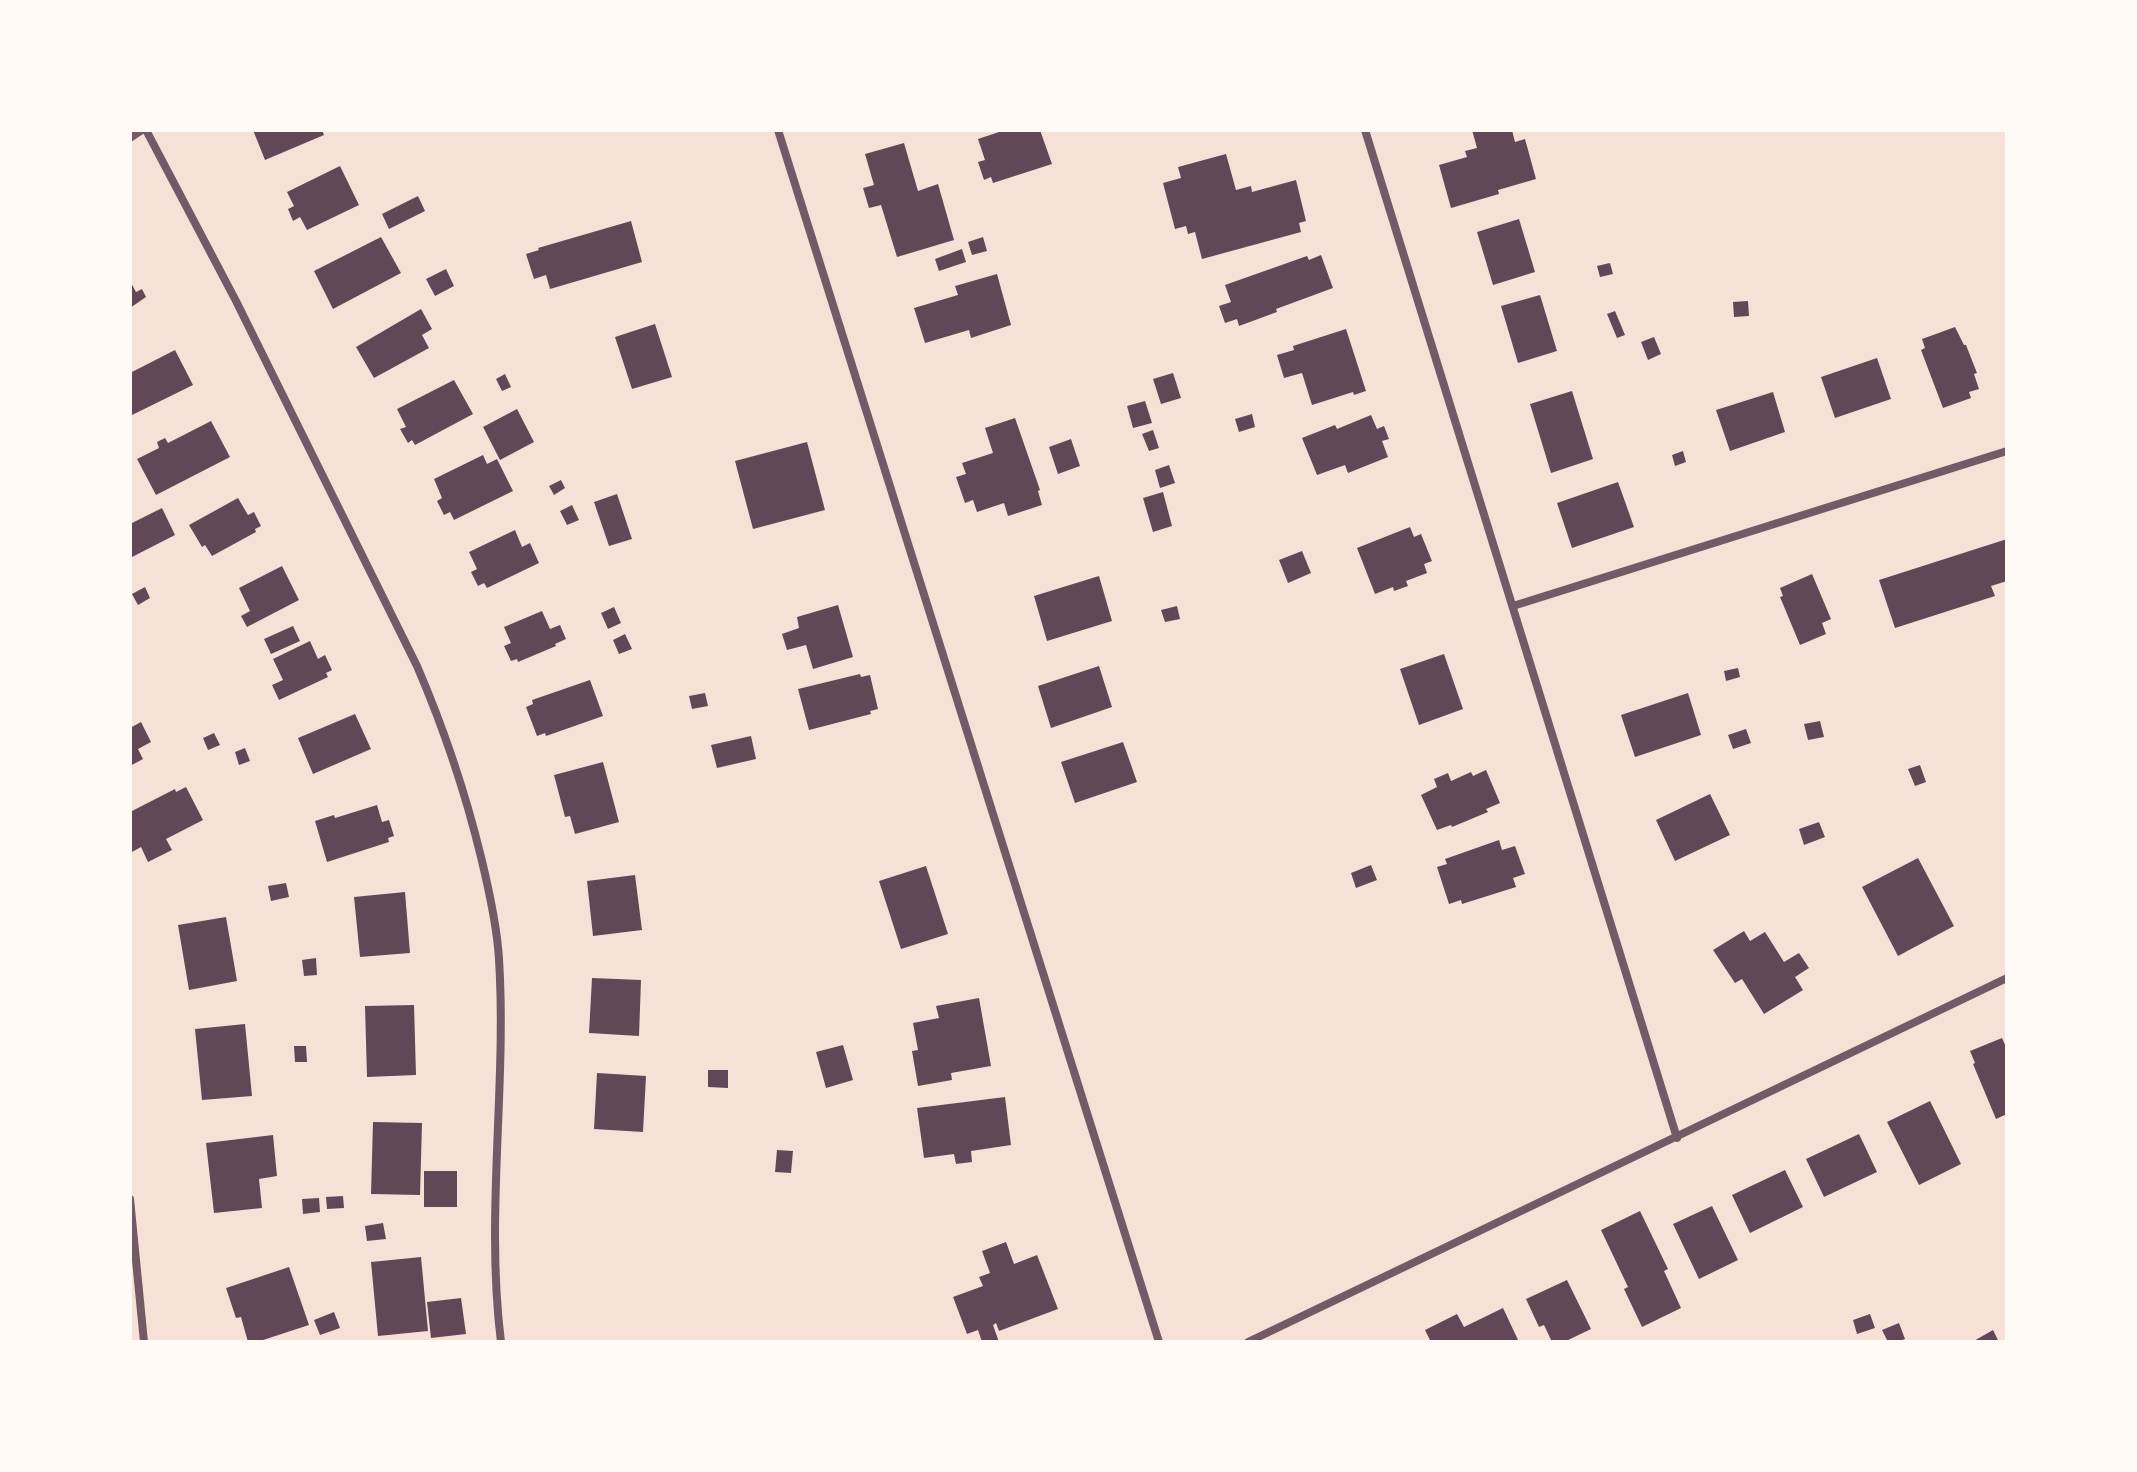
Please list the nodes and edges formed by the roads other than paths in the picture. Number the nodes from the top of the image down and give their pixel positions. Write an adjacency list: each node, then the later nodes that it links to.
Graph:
1 (144, 130): 4 (street); 11 (street)
2 (778, 130): 12 (street)
3 (1365, 130): 6 (street)
4 (130, 138)
5 (2007, 451): 6 (street)
6 (1513, 606): 8 (street)
7 (2007, 978): 8 (street)
8 (1677, 1138): 13 (street)
9 (130, 1199): 10 (street)
10 (144, 1342)
11 (501, 1342)
12 (1159, 1342)
13 (1248, 1342)

